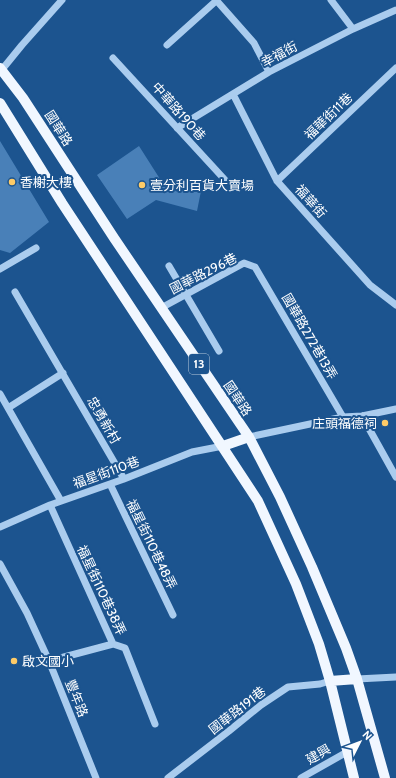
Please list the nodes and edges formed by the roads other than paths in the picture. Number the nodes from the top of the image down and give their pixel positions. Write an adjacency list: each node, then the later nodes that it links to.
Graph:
1 (62, 0): 9 (street)
2 (216, 0): 6 (street); 10 (street)
3 (331, 0): 5 (street)
4 (396, 10): 5 (street, 幸福街)
5 (353, 29): 10 (street, 幸福街)
6 (167, 45)
7 (113, 58): 13 (street, 中華路190巷)
8 (396, 68): 15 (street, 福華街11巷)
9 (1, 70): 23 (main road, 國華路 / 13)
10 (269, 72): 11 (street, 幸福街)
11 (233, 94): 13 (street, 幸福街); 15 (street, 福華街)
12 (0, 103): 32 (main road, 13)
13 (177, 128): 14 (street, 中華路190巷)
14 (226, 181)
15 (277, 181): 22 (street, 福華街)
16 (36, 248): 19 (street)
17 (169, 266): 21 (street)
18 (255, 267): 21 (street, 國華路296巷); 30 (street, 國華路272巷13弄)
19 (0, 269)
20 (15, 292): 25 (street, 忠勇新村)
21 (185, 295): 23 (street, 國華路296巷); 24 (street)
22 (396, 305)
23 (161, 308): 31 (main road, 國華路 / 13)
24 (219, 351)
25 (63, 373): 27 (street); 34 (street, 忠勇新村)
26 (0, 394): 27 (street)
27 (8, 408): 36 (street)
28 (396, 408): 29 (street)
29 (362, 416): 30 (street); 33 (street)
30 (344, 417): 31 (street)
31 (249, 437): 32 (main road); 44 (main road, 國華路 / 13)
32 (223, 446): 34 (street, 福星街110巷); 45 (main road, 13)
33 (396, 477)
34 (124, 479): 35 (street, 福星街110巷)
35 (110, 484): 36 (street, 福星街110巷); 40 (street, 福星街110巷48弄)
36 (61, 501): 37 (street, 福星街110巷)
37 (50, 505): 38 (street, 福星街110巷); 41 (street, 福星街110巷38弄)
38 (0, 527)
39 (0, 564): 42 (street, 豐年路)
40 (173, 615)
41 (112, 644): 42 (street); 46 (street, 福星街110巷38弄)
42 (49, 661): 48 (street, 豐年路)
43 (396, 677): 44 (street)
44 (357, 678): 45 (main road); 52 (main road, 國華路 / 13)
45 (330, 681): 47 (main road, 13); 49 (street, 國華路191巷)
46 (156, 724)
47 (347, 752): 50 (street, 建興); 51 (main road, 13)
48 (96, 778)
49 (168, 778)
50 (301, 778)
51 (354, 778)
52 (385, 778)

